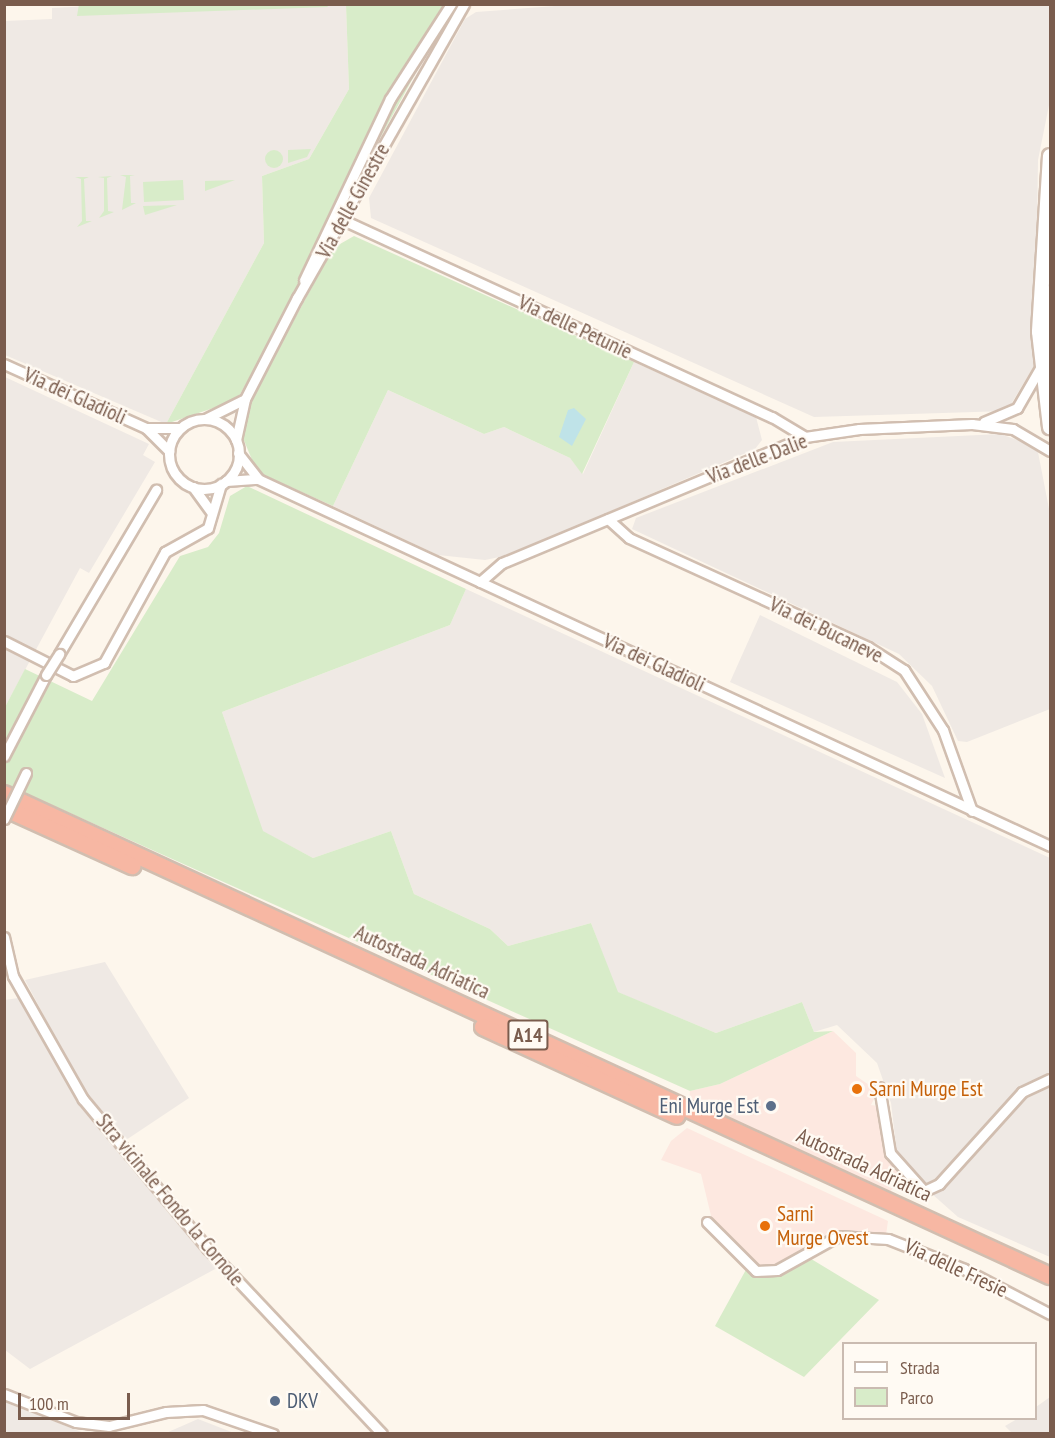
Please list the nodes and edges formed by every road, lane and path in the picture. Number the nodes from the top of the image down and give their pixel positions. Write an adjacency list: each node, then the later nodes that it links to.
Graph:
1 (451, 4): 6 (street)
2 (464, 4): 4 (street, Via delle Ginestre)
3 (1050, 156): 8 (main road)
4 (343, 220): 6 (street, Via delle Ginestre); 15 (street, Via delle Petunie)
5 (1050, 289): 8 (main road)
6 (297, 298): 9 (street, Via delle Ginestre)
7 (4, 364): 13 (street, Via dei Gladioli)
8 (1045, 372): 11 (street); 12 (main road)
9 (245, 399): 10 (street); 16 (street, Via delle Ginestre)
10 (206, 419): 14 (street, Via dei Gladioli); 16 (street)
11 (972, 424): 15 (street, Via delle Dalie); 18 (street, Via delle Dalie)
12 (1050, 427)
13 (146, 428): 14 (street, Via dei Gladioli); 17 (street, Via dei Gladioli)
14 (180, 428): 17 (street)
15 (805, 437): 25 (street, Via delle Dalie)
16 (236, 440): 19 (street, Via dei Gladioli)
17 (169, 451): 22 (street, Via dei Gladioli)
18 (1050, 451)
19 (238, 453): 20 (street, Via dei Gladioli); 21 (street)
20 (258, 478): 21 (street); 26 (street, Via dei Gladioli)
21 (224, 482): 22 (street); 24 (street)
22 (193, 487): 24 (street)
23 (156, 490): 28 (street, bridge)
24 (211, 512): 27 (street)
25 (609, 519): 26 (street, Via delle Dalie); 32 (street, Via dei Bucaneve)
26 (480, 582): 32 (street, Via dei Gladioli)
27 (4, 641)
28 (4, 756)
29 (26, 773): 33 (street, bridge)
30 (4, 794): 41 (highway, Autostrada Adriatica / A14)
31 (4, 808): 42 (highway, Autostrada Adriatica / A14)
32 (972, 811): 34 (street, Via dei Gladioli)
33 (4, 819)
34 (1050, 846)
35 (4, 937): 37 (street, Stra vicinale Fondo la Cornole)
36 (4, 963): 37 (street)
37 (13, 976): 46 (street, Stra vicinale Fondo la Cornole)
38 (1050, 1079): 39 (street)
39 (879, 1087)
40 (707, 1222): 43 (street, Via delle Fresie)
41 (1050, 1276)
42 (1050, 1288)
43 (1050, 1314)
44 (4, 1394): 45 (street)
45 (273, 1434)
46 (382, 1434)

